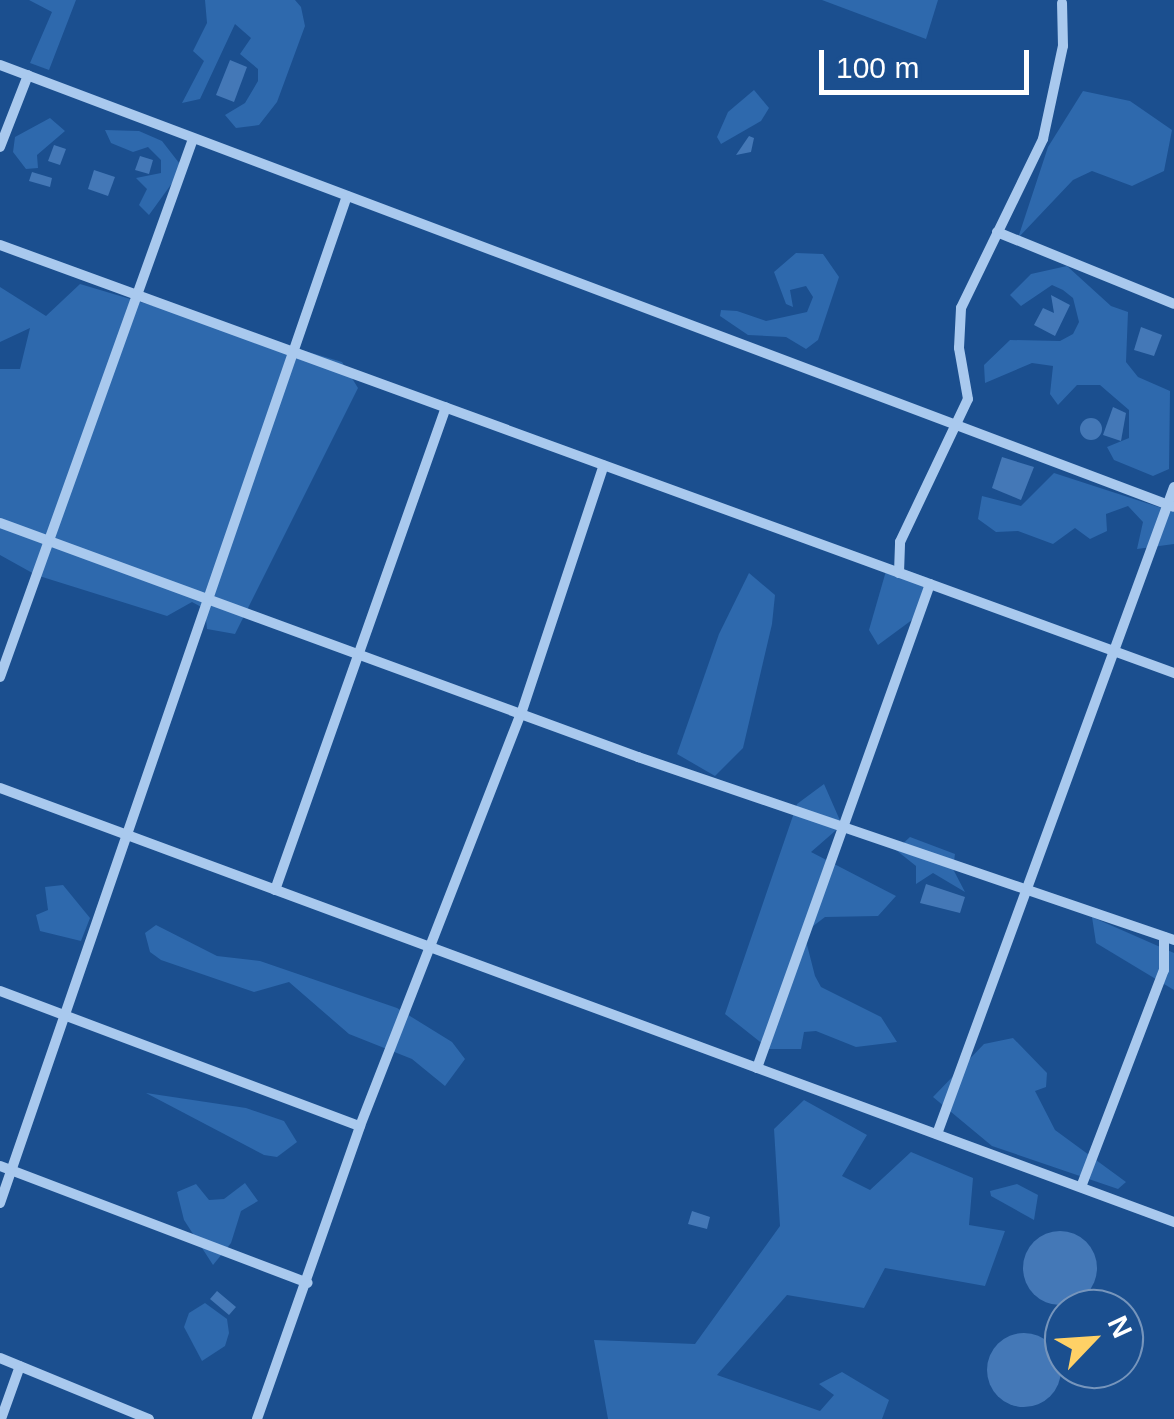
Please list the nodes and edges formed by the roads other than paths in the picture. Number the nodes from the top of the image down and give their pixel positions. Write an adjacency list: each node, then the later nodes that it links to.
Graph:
1 (1062, 2): 7 (street)
2 (0, 65): 3 (street)
3 (28, 75): 4 (street); 5 (street)
4 (192, 139): 6 (street); 9 (street)
5 (0, 148)
6 (347, 196): 11 (street); 13 (street)
7 (997, 232): 10 (street); 13 (street)
8 (0, 245): 9 (street)
9 (137, 295): 11 (street); 18 (street)
10 (1174, 304)
11 (294, 352): 12 (street); 21 (street)
12 (446, 408): 14 (street); 23 (street)
13 (960, 426): 16 (street); 19 (street)
14 (604, 465): 19 (street); 26 (street)
15 (1174, 487): 16 (street)
16 (1171, 506): 22 (street)
17 (0, 523): 18 (street)
18 (49, 541): 21 (street); 25 (street)
19 (900, 573): 20 (street)
20 (930, 584): 22 (street); 28 (street)
21 (210, 600): 23 (street); 29 (street)
22 (1114, 651): 24 (street); 31 (street)
23 (358, 654): 26 (street); 30 (street)
24 (1174, 673)
25 (0, 677)
26 (521, 714): 28 (street); 33 (street)
27 (0, 788): 29 (street)
28 (843, 828): 31 (street); 36 (street)
29 (130, 836): 30 (street); 35 (street)
30 (275, 890): 33 (street)
31 (1026, 891): 32 (street); 38 (street)
32 (1169, 938): 40 (street)
33 (430, 947): 36 (street); 37 (street)
34 (0, 991): 35 (street)
35 (66, 1015): 37 (street); 39 (street)
36 (758, 1068): 38 (street)
37 (360, 1126): 43 (street)
38 (937, 1134): 40 (street)
39 (6, 1168): 41 (street); 43 (street)
40 (1080, 1188): 42 (street)
41 (0, 1203)
42 (1174, 1222)
43 (308, 1283): 48 (street)
44 (0, 1358): 45 (street)
45 (20, 1366): 46 (street); 47 (street)
46 (1, 1419)
47 (149, 1419)
48 (257, 1419)

